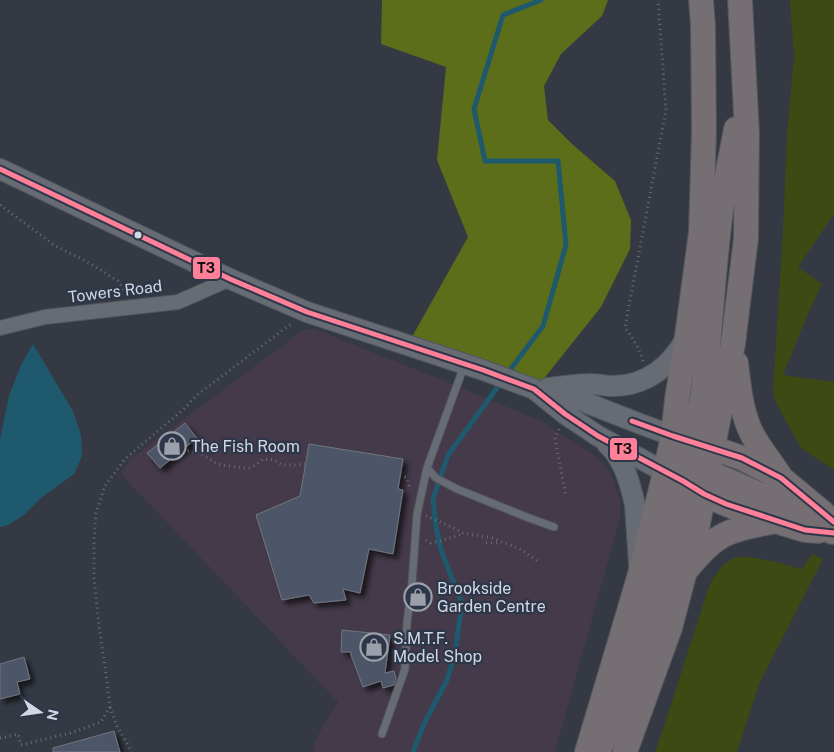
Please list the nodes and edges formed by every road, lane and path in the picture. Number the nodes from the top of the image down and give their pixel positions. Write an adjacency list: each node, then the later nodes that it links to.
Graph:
1 (658, 0): 13 (path)
2 (701, 0): 11 (highway)
3 (740, 0): 4 (highway)
4 (744, 82): 12 (highway); 21 (highway)
5 (0, 168): 7 (main road)
6 (0, 205): 8 (path)
7 (230, 279): 8 (street, Towers Road); 9 (main road)
8 (136, 306): 10 (street, Towers Road)
9 (307, 312): 14 (main road); 36 (path)
10 (0, 328)
11 (687, 336): 15 (main road); 21 (highway)
12 (733, 344): 18 (highway); 23 (highway)
13 (645, 366)
14 (474, 367): 15 (main road); 22 (lane)
15 (534, 387): 16 (main road); 21 (main road)
16 (565, 414): 17 (main road); 24 (path)
17 (598, 436): 21 (main road); 35 (main road)
18 (713, 448): 21 (highway); 23 (highway)
19 (178, 454): 20 (path)
20 (306, 464)
21 (687, 464): 26 (highway); 28 (highway); 34 (highway); 35 (highway); 41 (highway)
22 (427, 468): 27 (lane); 37 (lane)
23 (781, 478): 28 (highway)
24 (566, 497)
25 (428, 517): 29 (path)
26 (777, 521): 28 (highway); 34 (highway)
27 (554, 527)
28 (833, 529)
29 (463, 533): 30 (path); 31 (path)
30 (503, 542): 32 (path); 33 (path)
31 (431, 543)
32 (486, 543)
33 (540, 563)
34 (686, 571): 42 (highway)
35 (640, 574): 40 (highway)
36 (110, 707): 38 (path); 39 (path)
37 (382, 734)
38 (0, 738)
39 (132, 752)
40 (587, 752)
41 (598, 752)
42 (625, 752)

